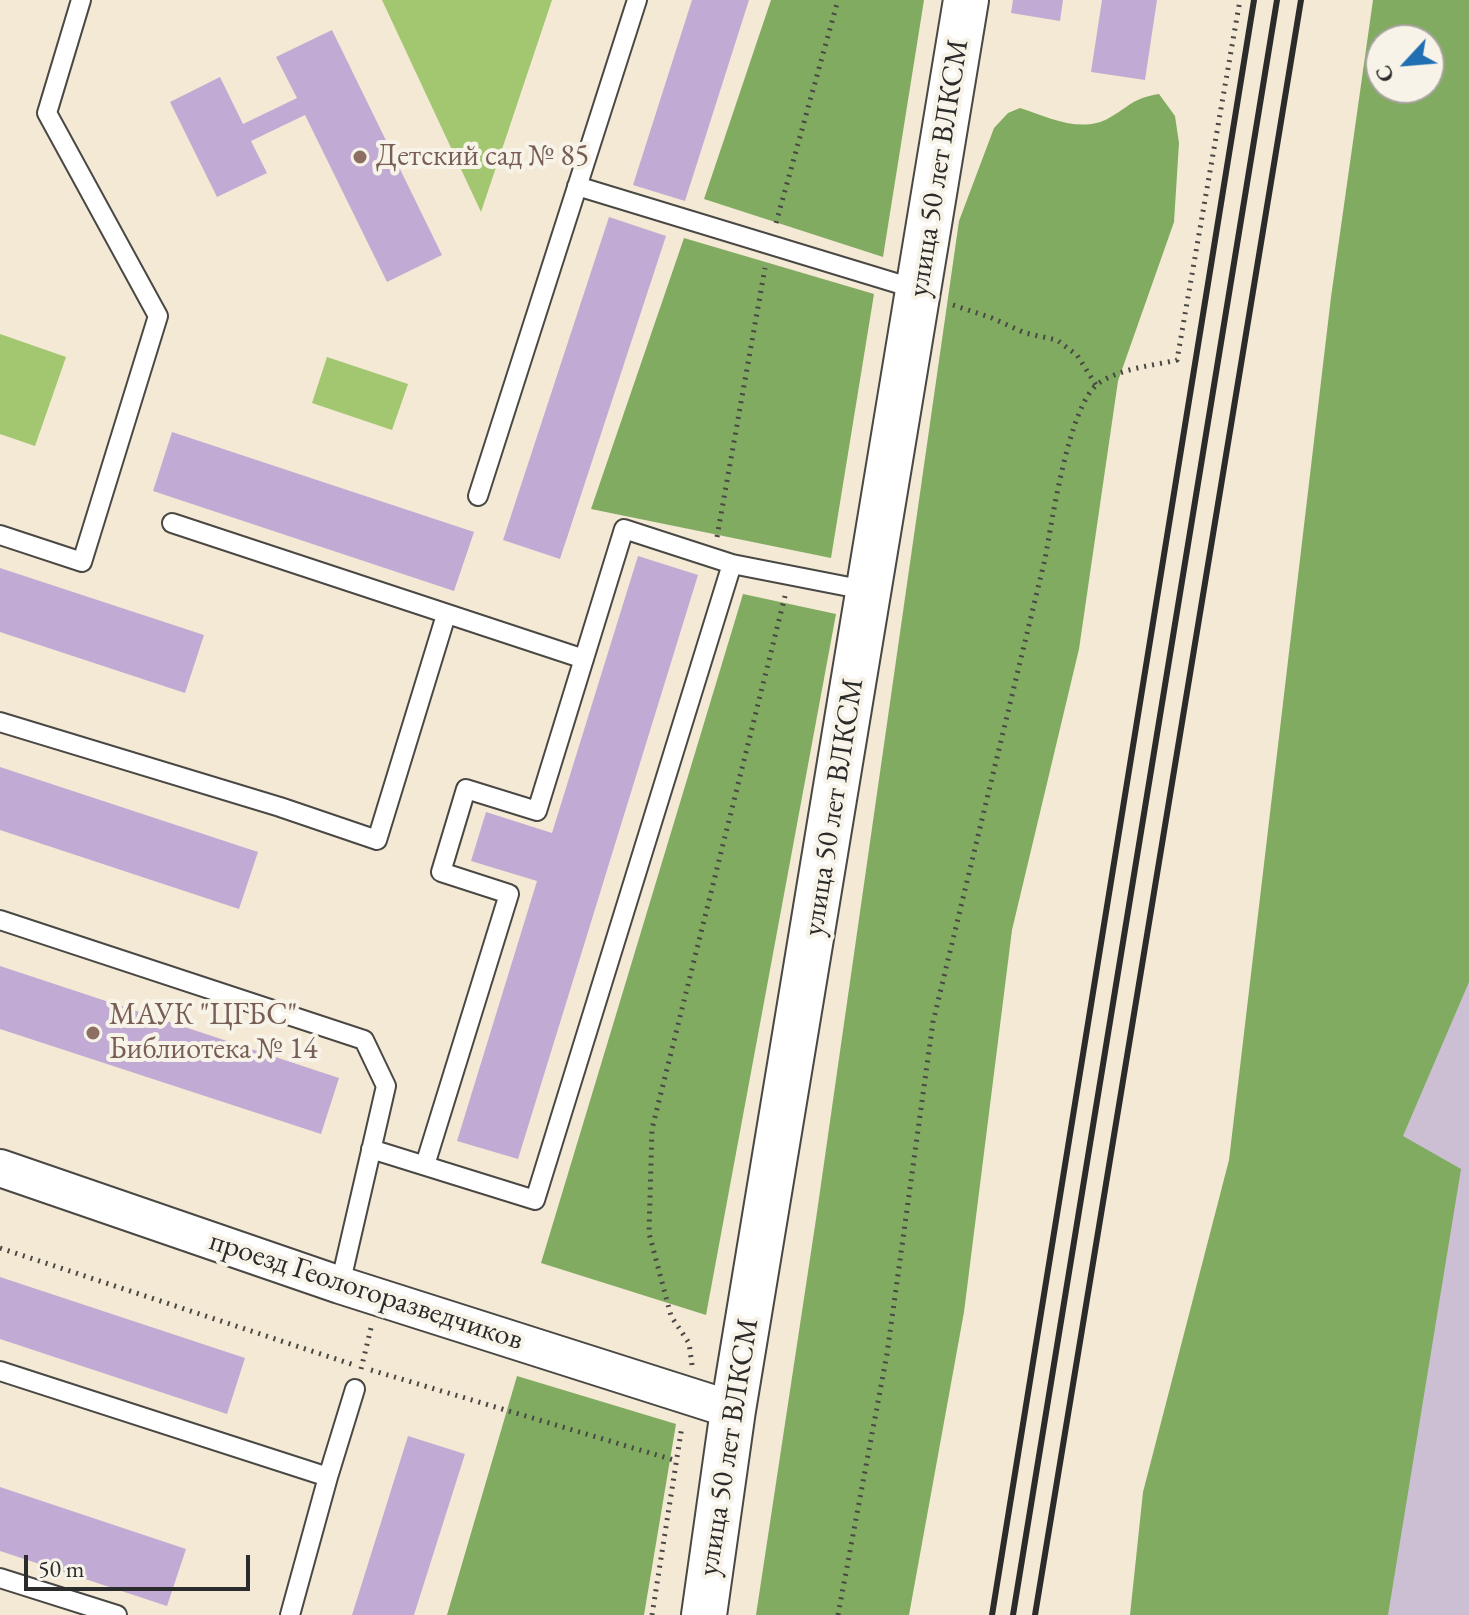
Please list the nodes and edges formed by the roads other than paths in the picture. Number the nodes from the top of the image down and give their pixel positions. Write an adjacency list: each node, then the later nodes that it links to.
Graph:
1 (81, 0): 8 (lane)
2 (637, 0): 4 (lane)
3 (966, 0): 5 (street, улица 50 лет ВЛКСМ)
4 (577, 186): 5 (lane); 6 (lane)
5 (934, 296): 10 (street, улица 50 лет ВЛКСМ)
6 (478, 496)
7 (172, 523): 11 (lane)
8 (0, 535)
9 (732, 564): 10 (lane); 12 (lane); 16 (lane)
10 (870, 591): 21 (street, улица 50 лет ВЛКСМ)
11 (446, 615): 12 (lane); 13 (lane)
12 (584, 659): 16 (lane)
13 (0, 722)
14 (0, 920): 15 (lane)
15 (371, 1149): 16 (lane); 18 (lane)
16 (425, 1165)
17 (0, 1168): 18 (street, проезд Геологоразведчиков)
18 (340, 1285): 21 (street, проезд Геологоразведчиков)
19 (0, 1371): 22 (lane)
20 (355, 1389): 22 (lane)
21 (733, 1410): 26 (street, улица 50 лет ВЛКСМ)
22 (328, 1477): 25 (lane)
23 (0, 1578): 24 (lane)
24 (117, 1615)
25 (290, 1615)
26 (704, 1615)

